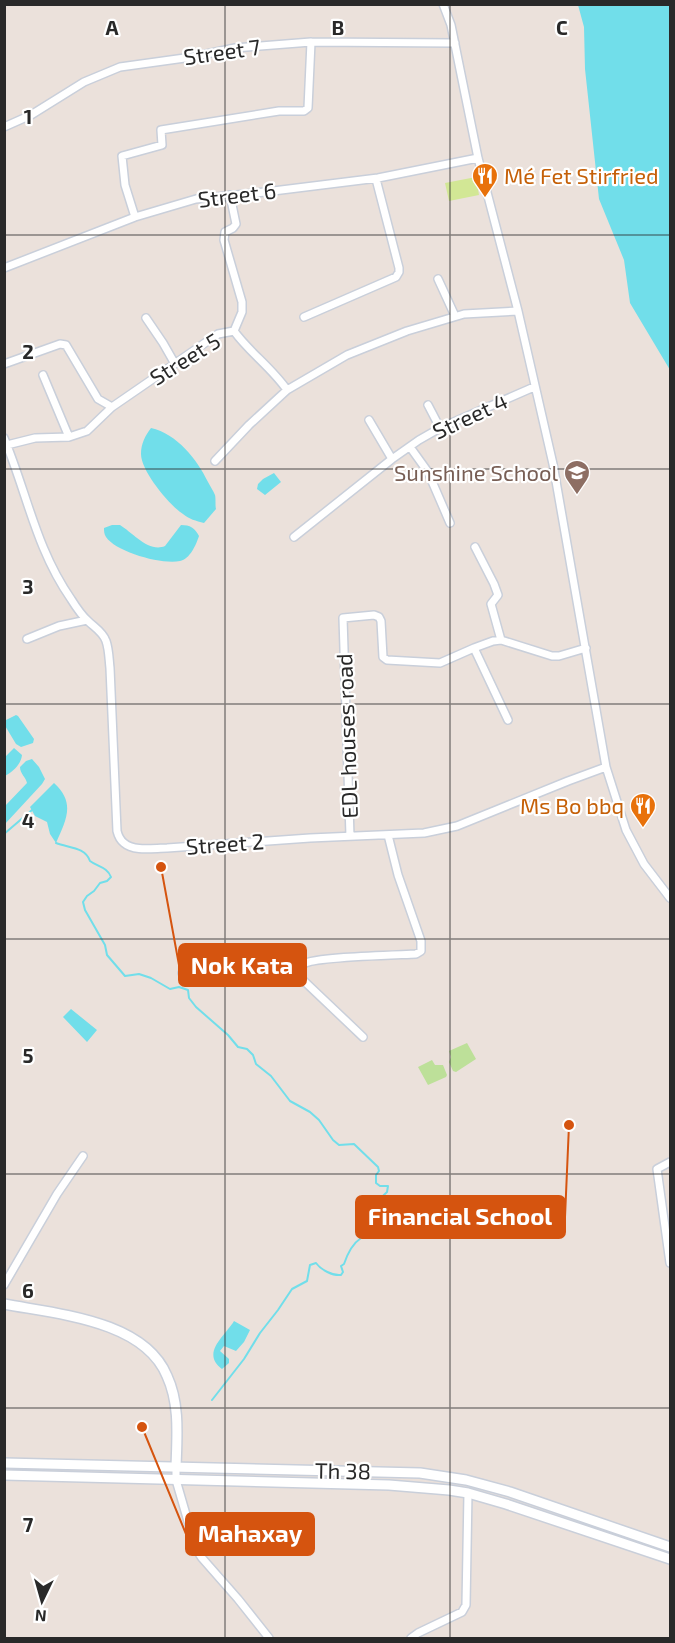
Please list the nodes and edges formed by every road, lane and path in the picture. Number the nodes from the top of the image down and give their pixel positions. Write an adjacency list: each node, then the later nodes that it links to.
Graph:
1 (443, 4): 3 (street)
2 (310, 42): 3 (street, Street 7); 4 (street, Street 7); 8 (street)
3 (455, 43): 5 (street)
4 (4, 127)
5 (478, 158): 6 (street, Street 6); 11 (street)
6 (376, 178): 7 (street, Street 6); 13 (street)
7 (230, 195): 8 (street, Street 6); 15 (street)
8 (135, 217): 9 (street, Street 6)
9 (4, 268)
10 (438, 279): 12 (street)
11 (518, 311): 12 (street); 19 (street)
12 (455, 316): 20 (street)
13 (304, 317)
14 (146, 318): 17 (street)
15 (234, 331): 17 (street, Street 5); 20 (street, Street 5)
16 (4, 364): 22 (street)
17 (175, 364): 22 (street, Street 5)
18 (43, 375): 25 (street)
19 (534, 387): 24 (street, Street 4); 37 (street)
20 (287, 390): 29 (street)
21 (429, 405): 24 (street)
22 (112, 407): 25 (street, Street 5)
23 (369, 420): 28 (street)
24 (440, 428): 27 (street, Street 4)
25 (69, 437): 26 (street, Street 5)
26 (6, 442): 33 (street, Street 2)
27 (410, 447): 28 (street, Street 4); 30 (street)
28 (392, 459): 31 (street, Street 4)
29 (215, 461)
30 (450, 523)
31 (294, 537)
32 (475, 547): 35 (street)
33 (87, 620): 34 (street); 41 (street, Street 2)
34 (27, 639)
35 (501, 640): 36 (street); 37 (street)
36 (474, 648): 38 (street); 41 (street, EDL houses road)
37 (586, 648): 39 (street)
38 (508, 720)
39 (606, 768): 40 (street, Street 2); 42 (street)
40 (388, 835): 41 (street, Street 2); 43 (street)
41 (350, 836)
42 (670, 898)
43 (305, 963): 44 (street); 45 (street)
44 (182, 973)
45 (363, 1037)
46 (83, 1156): 49 (street)
47 (670, 1162): 48 (street)
48 (670, 1263)
49 (4, 1285)
50 (4, 1304): 52 (street)
51 (4, 1463): 52 (street, Th 38)
52 (176, 1467): 54 (street, Th 38); 55 (street)
53 (4, 1475): 55 (street, Th 38)
54 (452, 1478): 56 (street); 58 (street, Th 38)
55 (176, 1480): 56 (street, Th 38); 60 (street)
56 (449, 1490): 57 (street, Th 38)
57 (468, 1493): 59 (street, Th 38); 61 (street)
58 (670, 1546)
59 (670, 1559)
60 (269, 1638)
61 (411, 1638)

